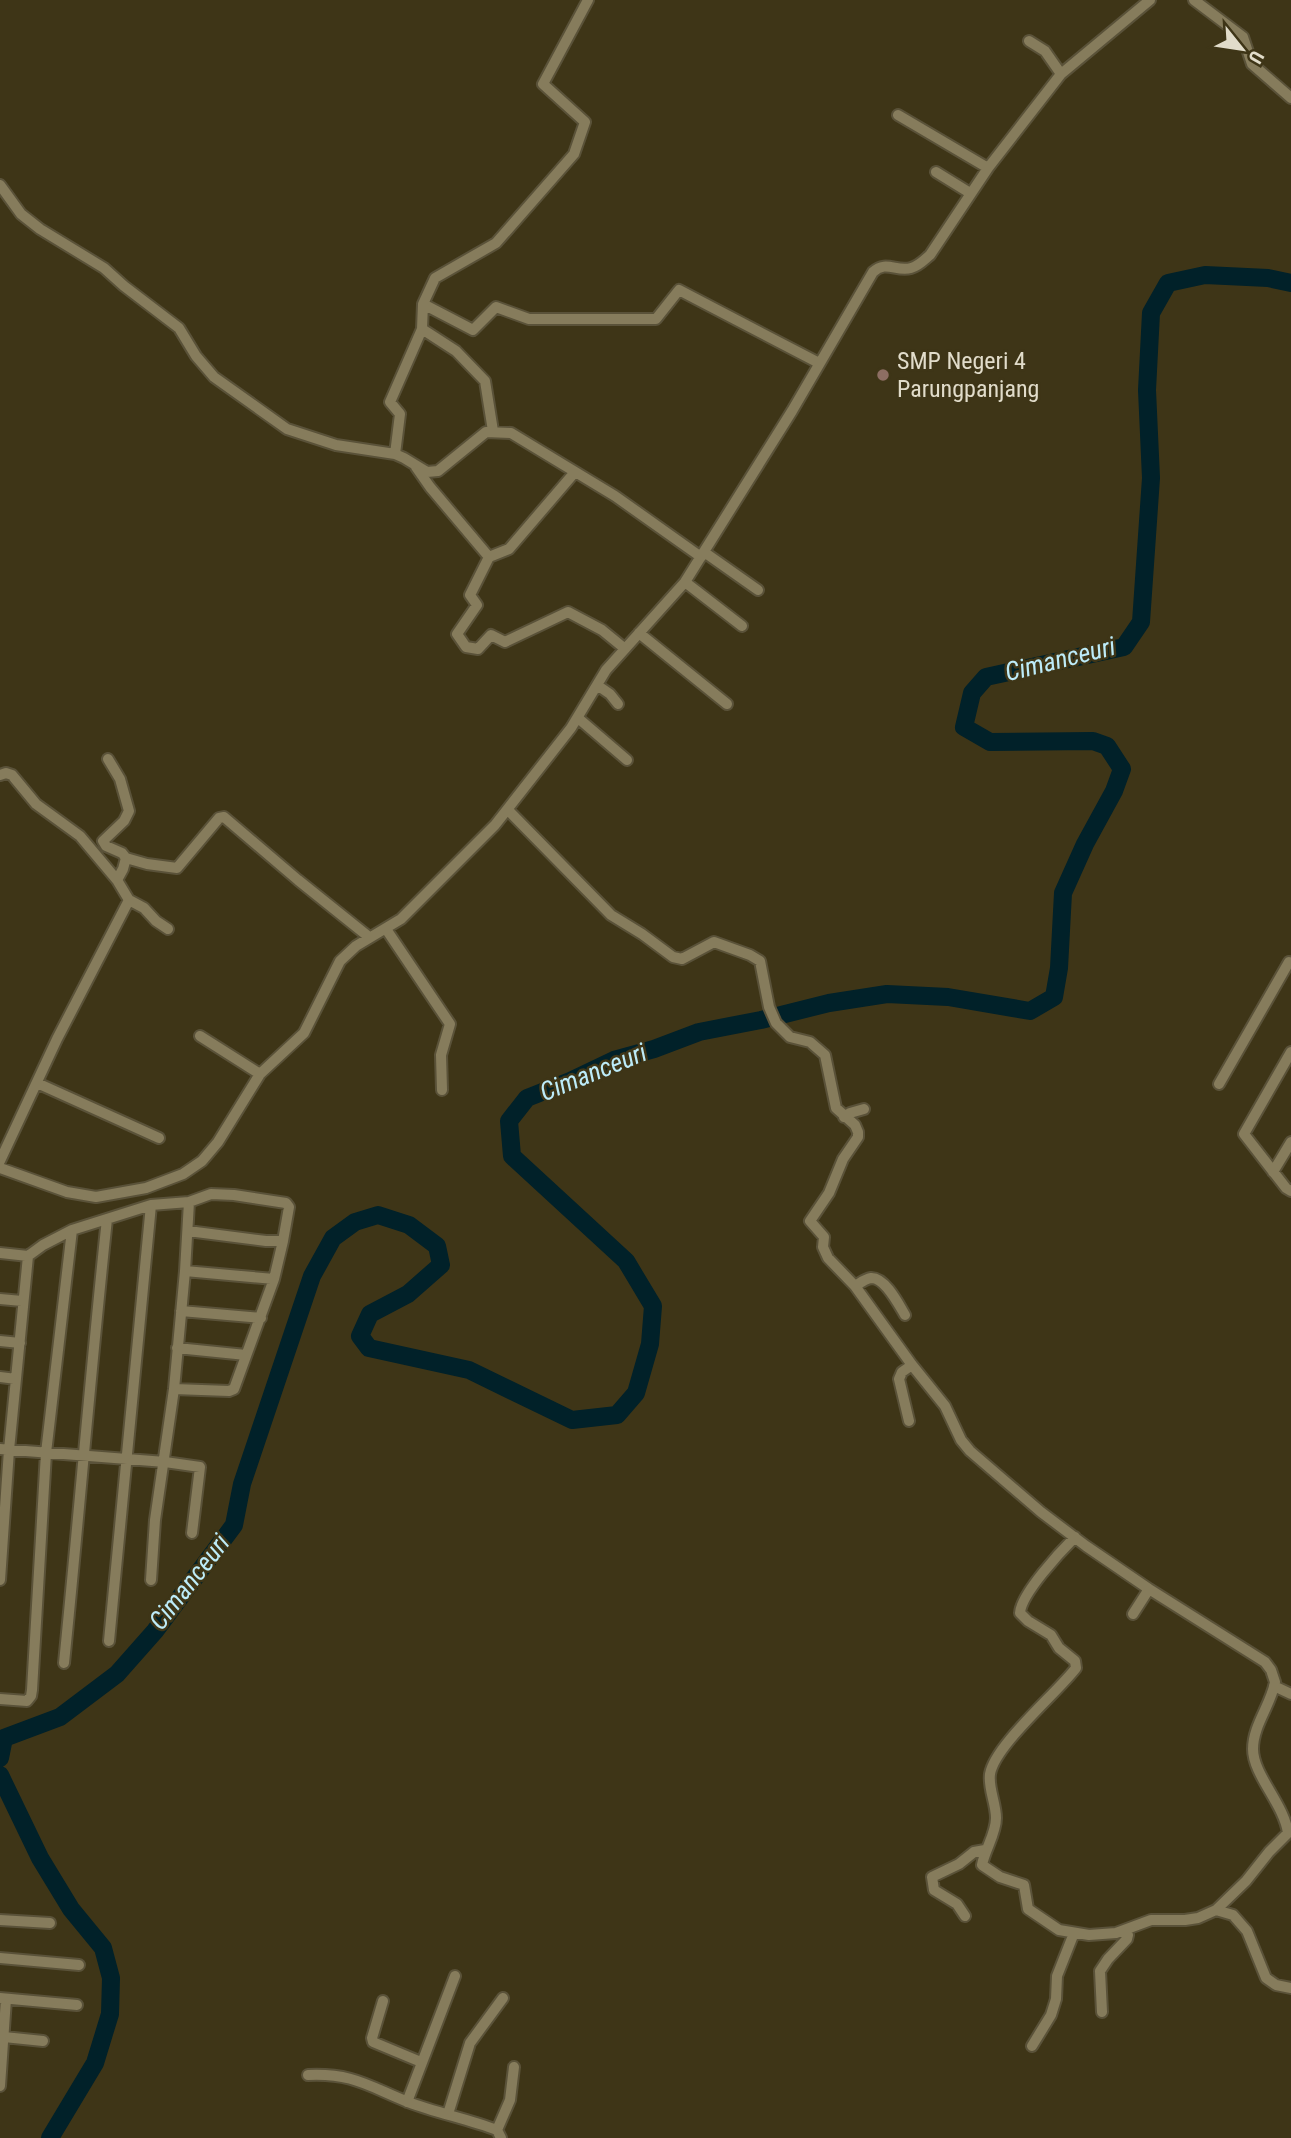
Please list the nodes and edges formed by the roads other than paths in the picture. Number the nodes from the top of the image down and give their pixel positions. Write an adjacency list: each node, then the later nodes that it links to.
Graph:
1 (588, 0): 12 (street)
2 (1150, 0): 5 (street)
3 (1195, 0): 6 (street)
4 (1029, 41): 5 (street)
5 (1061, 74): 8 (street)
6 (1291, 98)
7 (898, 116): 8 (street)
8 (988, 168): 11 (street)
9 (936, 172): 11 (street)
10 (0, 185): 16 (street)
11 (970, 193): 14 (street)
12 (423, 304): 13 (street); 14 (street)
13 (422, 329): 15 (street); 16 (street)
14 (819, 363): 19 (street)
15 (493, 431): 17 (street); 18 (street)
16 (395, 454): 17 (street)
17 (413, 463): 20 (street)
18 (575, 472): 19 (street); 20 (street)
19 (703, 554): 21 (street); 22 (street)
20 (489, 556): 25 (street)
21 (685, 582): 23 (street); 24 (street)
22 (758, 590)
23 (742, 626)
24 (639, 633): 25 (street); 28 (street)
25 (624, 648): 26 (street)
26 (597, 685): 27 (street); 29 (street)
27 (618, 704)
28 (727, 704)
29 (578, 718): 31 (street); 33 (street)
30 (108, 759): 34 (street)
31 (626, 760)
32 (0, 775): 35 (street)
33 (508, 810): 38 (street); 50 (street)
34 (126, 858): 35 (street); 39 (street)
35 (117, 880): 36 (street)
36 (129, 900): 37 (street); 46 (street)
37 (168, 929)
38 (386, 929): 39 (street); 48 (street)
39 (369, 937): 45 (street)
40 (1291, 963): 41 (street)
41 (1279, 981): 42 (street); 47 (street)
42 (1291, 988)
43 (200, 1036): 45 (street)
44 (1291, 1052): 55 (street)
45 (260, 1074): 54 (street)
46 (37, 1083): 51 (street); 53 (street)
47 (1219, 1084)
48 (442, 1090)
49 (864, 1109): 50 (street)
50 (844, 1117): 67 (street)
51 (159, 1138)
52 (1291, 1142): 55 (street)
53 (0, 1161)
54 (0, 1168)
55 (1273, 1172): 56 (street)
56 (1291, 1191)
57 (189, 1202): 58 (street); 61 (street); 62 (street)
58 (151, 1205): 59 (street); 87 (street)
59 (107, 1219): 60 (street); 86 (street)
60 (72, 1230): 64 (street); 85 (street)
61 (188, 1231): 62 (street); 65 (street)
62 (283, 1241): 66 (street)
63 (0, 1253): 64 (street)
64 (28, 1256): 69 (street)
65 (186, 1271): 66 (street); 70 (street)
66 (274, 1279): 72 (street)
67 (855, 1286): 71 (street); 77 (street)
68 (0, 1299): 69 (street)
69 (23, 1301): 74 (street)
70 (181, 1311): 72 (street); 75 (street)
71 (905, 1315)
72 (261, 1318): 76 (street)
73 (0, 1341): 74 (street)
74 (20, 1343): 79 (street)
75 (177, 1348): 76 (street); 80 (street)
76 (246, 1355): 80 (street)
77 (912, 1365): 83 (street); 91 (street)
78 (0, 1377): 79 (street)
79 (16, 1379): 82 (street)
80 (174, 1388): 88 (street)
81 (0, 1417): 82 (street)
82 (12, 1418): 84 (street)
83 (909, 1421)
84 (5, 1449): 85 (street); 89 (street)
85 (46, 1452): 86 (street); 102 (street)
86 (85, 1456): 87 (street); 99 (street)
87 (128, 1460): 88 (street); 98 (street)
88 (165, 1462): 90 (street); 95 (street)
89 (3, 1501): 92 (street)
90 (192, 1533)
91 (1075, 1537): 96 (street); 104 (street)
92 (1, 1540): 93 (street)
93 (0, 1572): 94 (street)
94 (0, 1580)
95 (151, 1580)
96 (1149, 1589): 97 (street); 100 (street)
97 (1133, 1614)
98 (109, 1641)
99 (64, 1663)
100 (1274, 1686): 101 (street); 103 (street)
101 (1291, 1695)
102 (0, 1699)
103 (1290, 1834): 105 (street)
104 (985, 1850): 106 (street); 110 (street)
105 (1216, 1910): 109 (street); 114 (street)
106 (965, 1916)
107 (0, 1920): 108 (street)
108 (50, 1923)
109 (1122, 1932): 110 (street); 119 (street)
110 (1074, 1933): 122 (street)
111 (0, 1958): 112 (street)
112 (79, 1965)
113 (455, 1976): 123 (street)
114 (1291, 1988)
115 (3, 1998): 118 (street); 120 (street)
116 (503, 1998): 128 (street)
117 (383, 2001): 123 (street)
118 (77, 2005)
119 (1102, 2012)
120 (4, 2037): 121 (street); 126 (street)
121 (43, 2040)
122 (1032, 2046)
123 (421, 2062): 127 (street)
124 (514, 2067): 129 (street)
125 (308, 2075): 127 (street)
126 (0, 2086)
127 (407, 2102): 128 (street)
128 (448, 2114): 129 (street)
129 (499, 2134)

